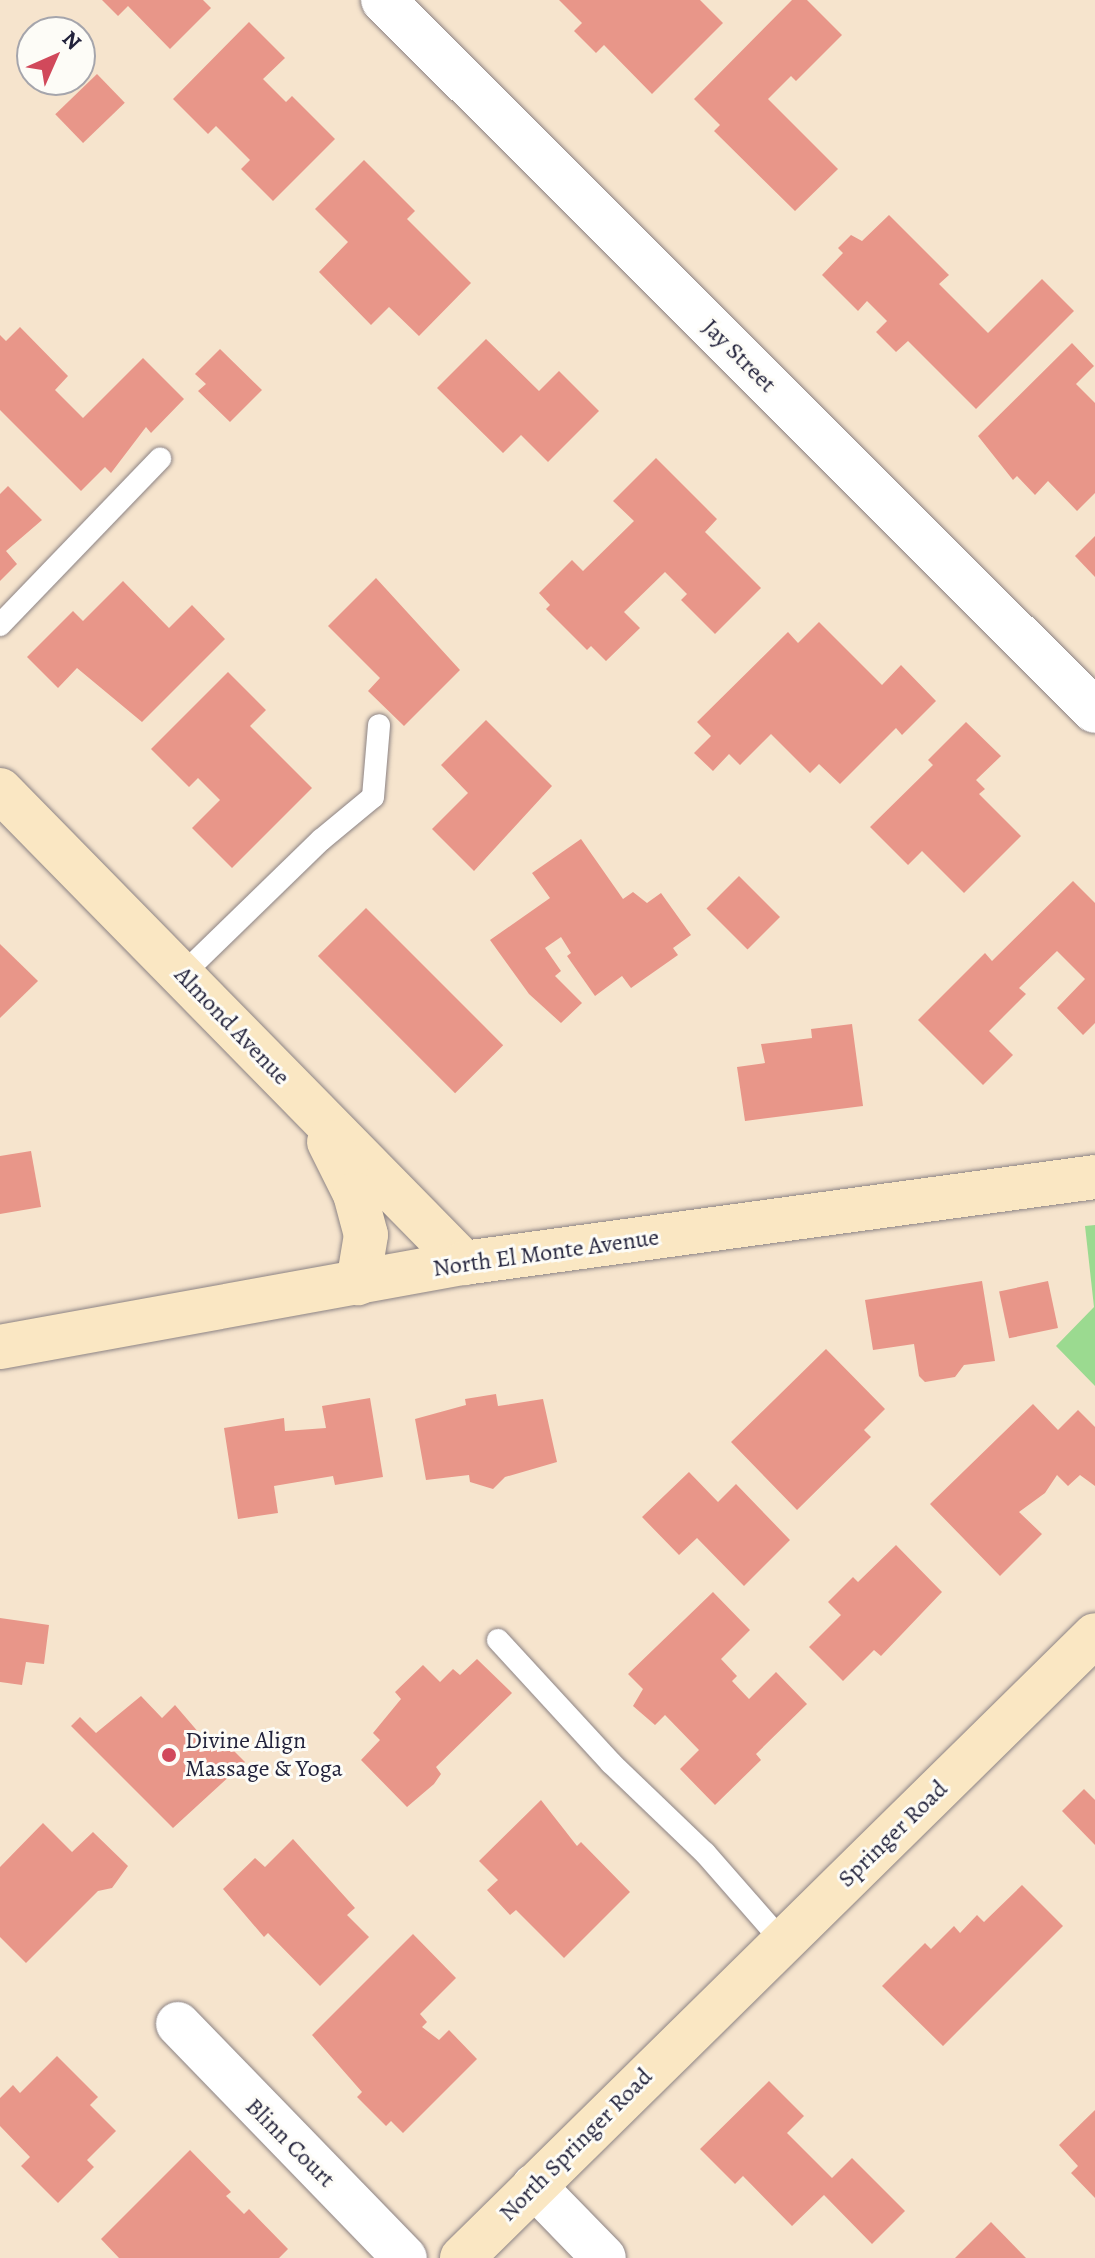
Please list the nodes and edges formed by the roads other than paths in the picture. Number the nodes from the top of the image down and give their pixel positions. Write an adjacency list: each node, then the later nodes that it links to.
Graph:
1 (383, 0): 4 (street, Jay Street)
2 (160, 459): 3 (lane)
3 (0, 625)
4 (1095, 711)
5 (379, 725): 7 (lane)
6 (0, 790): 7 (street, Almond Avenue)
7 (182, 975): 8 (street, Almond Avenue)
8 (309, 1105): 10 (street, Almond Avenue); 11 (street)
9 (1095, 1177): 10 (street, North El Monte Avenue)
10 (464, 1263): 11 (street, North El Monte Avenue)
11 (358, 1283): 12 (street, North El Monte Avenue)
12 (0, 1347)
13 (1095, 1635): 15 (street, Springer Road)
14 (498, 1640): 15 (lane)
15 (783, 1942): 17 (street, Springer Road)
16 (178, 2024): 19 (street, Blinn Court)
17 (690, 2032): 18 (street, North Springer Road)
18 (534, 2186): 20 (street, North Springer Road); 21 (street)
19 (405, 2258)
20 (462, 2258)
21 (604, 2258)

